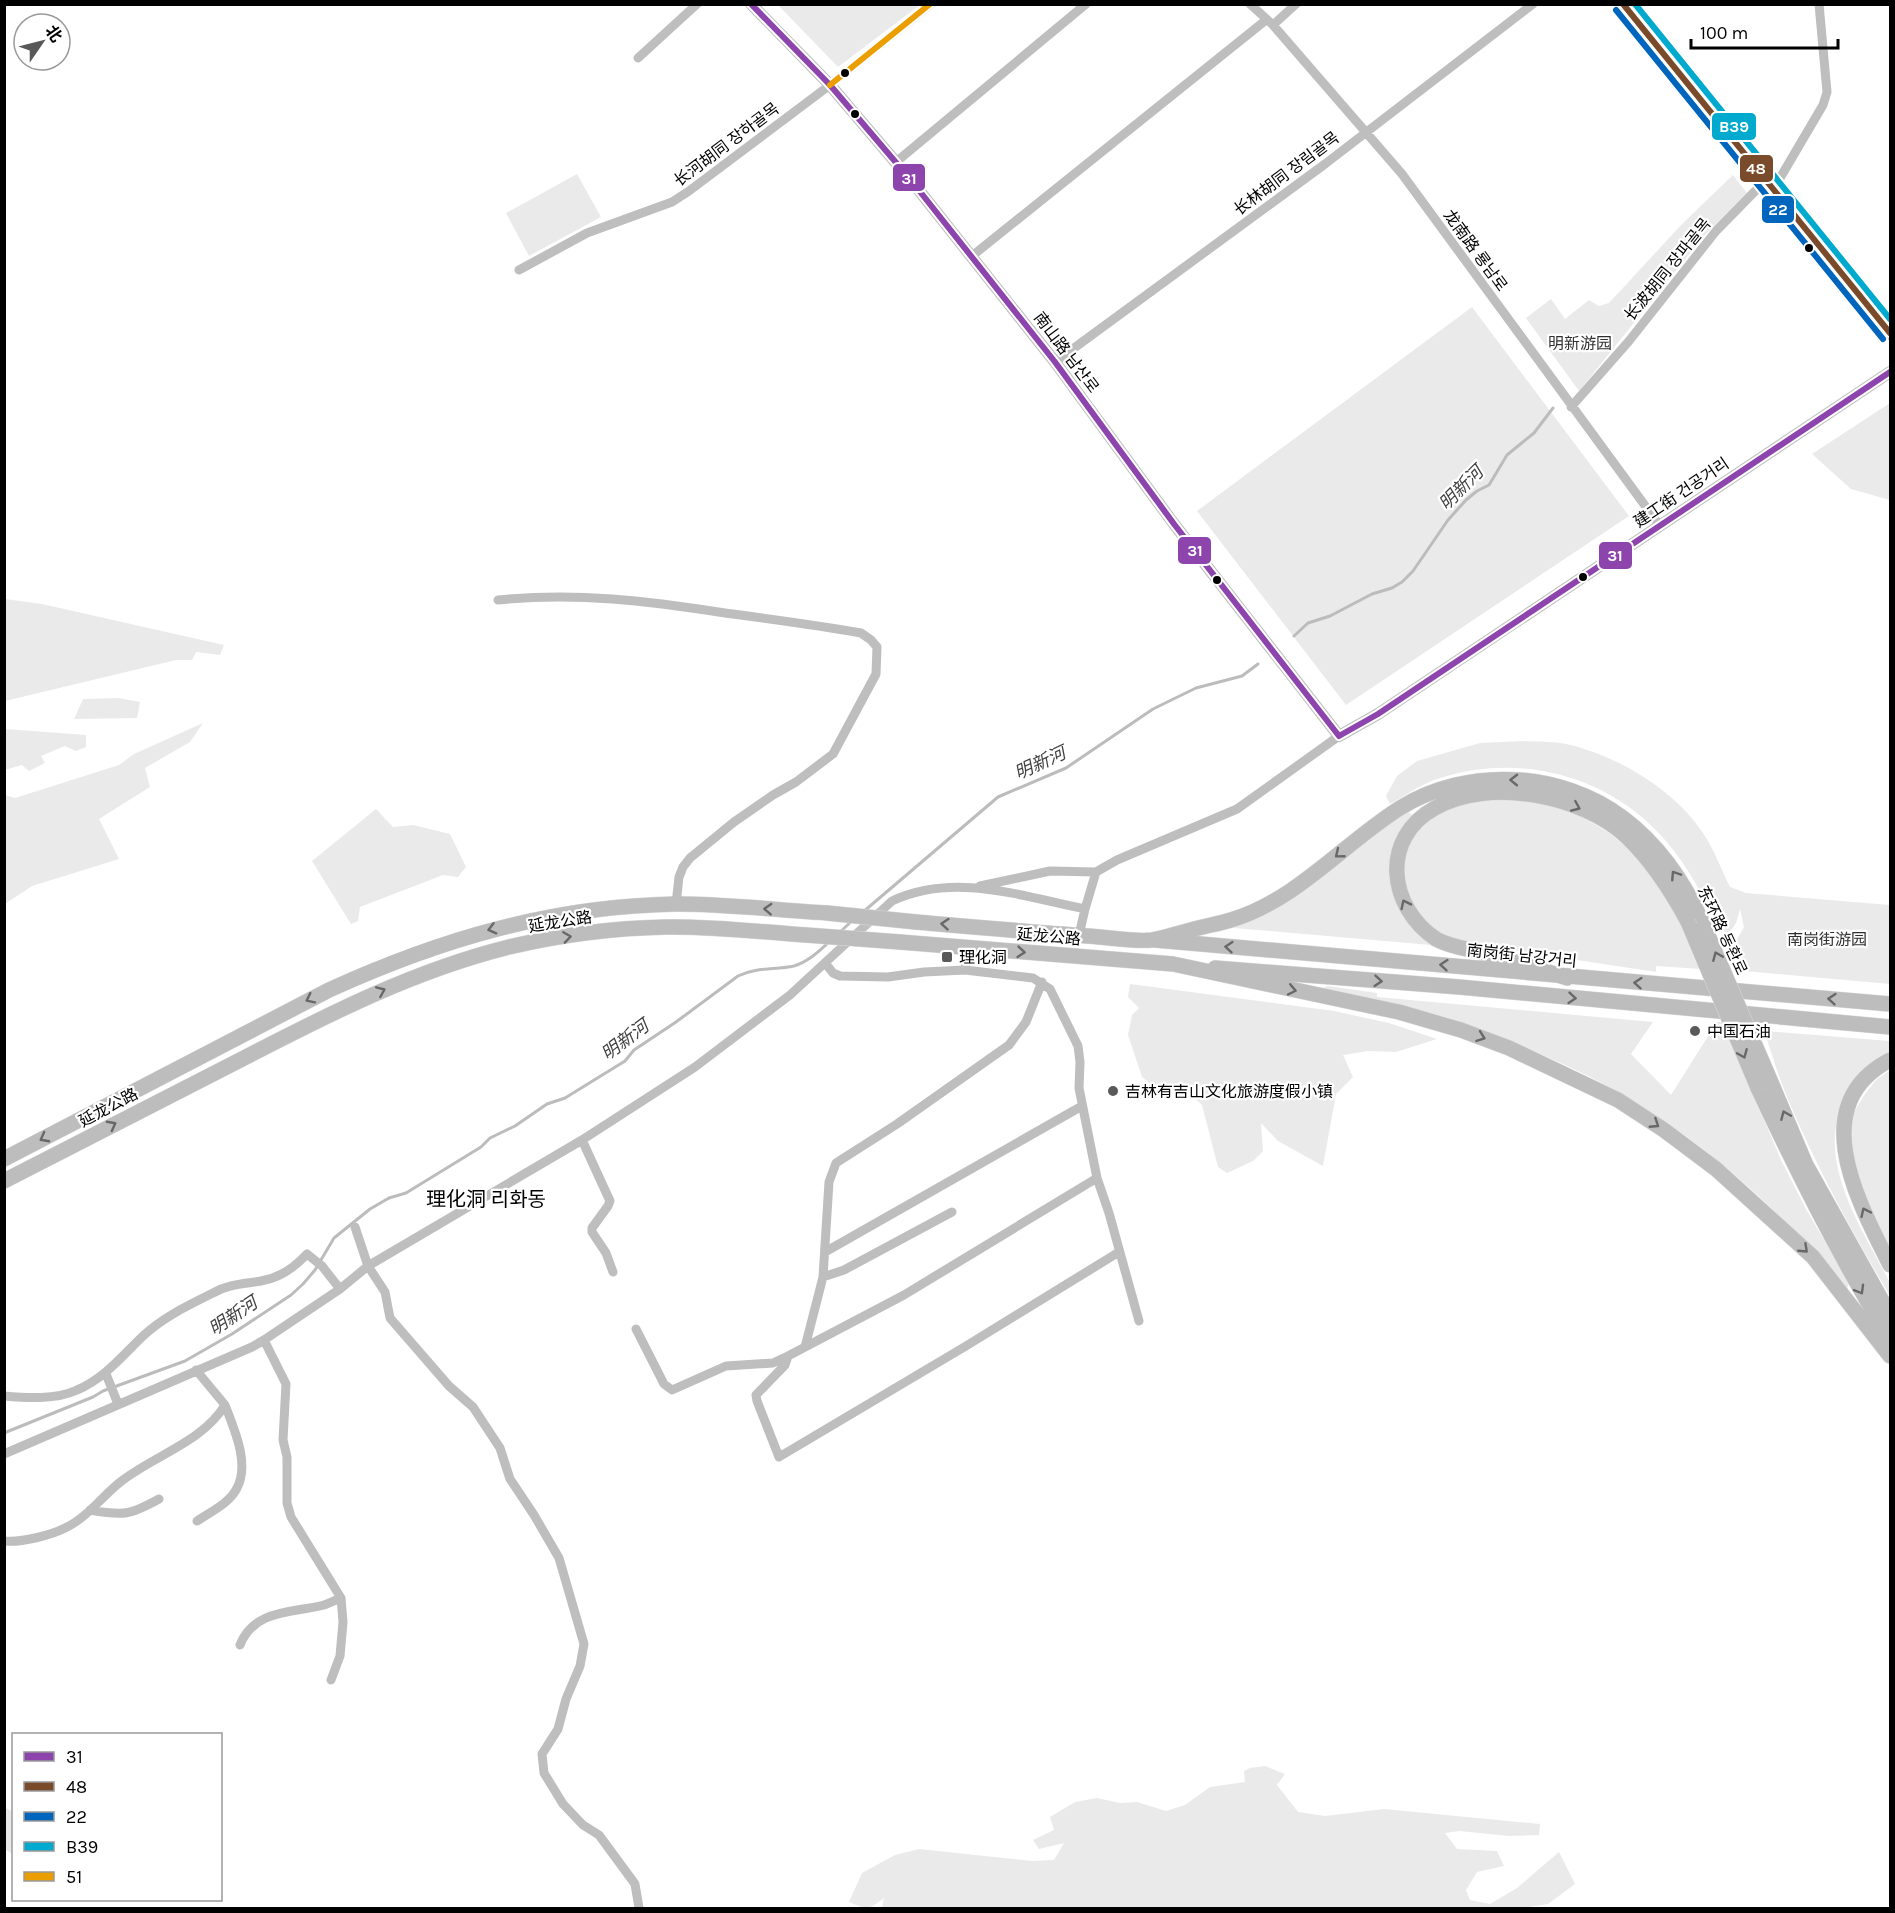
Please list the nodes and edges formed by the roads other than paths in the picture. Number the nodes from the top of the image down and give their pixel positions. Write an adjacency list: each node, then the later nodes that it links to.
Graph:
1 (697, 4): 11 (street)
2 (751, 4): 12 (street, 南山路 남산로)
3 (931, 4): 12 (street, 长河胡同 장하골목)
4 (1086, 4): 14 (street)
5 (1250, 4): 10 (street, 龙南路 룡남로)
6 (1296, 4): 10 (street)
7 (1533, 4): 13 (street, 长林胡同 장림골목)
8 (1623, 4): 15 (main road)
9 (1819, 4): 15 (street, 长波胡同 장파골목)
10 (1269, 23): 13 (street, 龙南路 룡남로); 16 (street)
11 (638, 58)
12 (830, 85): 14 (street, 南山路 남산로); 17 (street, 长河胡同 장하골목)
13 (1365, 132): 19 (street, 长林胡同 장림골목); 21 (street, 龙南路 룡남로)
14 (896, 162): 16 (street, 南山路 남산로)
15 (1769, 185): 18 (main road); 21 (street, 长波胡同 장파골목)
16 (972, 256): 19 (street, 南山路 남산로)
17 (519, 270)
18 (1890, 333)
19 (1055, 362): 24 (street, 南山路 남산로)
20 (1890, 372): 22 (street, 建工街 건공거리)
21 (1571, 406): 22 (street, 龙南路 룡남로)
22 (1660, 526): 24 (street, 建工街 건공거리)
23 (498, 600): 27 (street)
24 (1339, 736): 25 (street)
25 (1096, 872): 26 (street); 28 (street)
26 (976, 887): 28 (street); 32 (street)
27 (676, 904): 29 (main road, 延龙公路, one-way to 27, bridge); 43 (main road, 延龙公路, one-way to 43)
28 (1085, 909): 29 (street)
29 (1079, 935): 30 (main road, 延龙公路)
30 (1150, 940): 35 (main road, 南岗街 남강거리, one-way to 30); 40 (main road, 东环路 동환로, one-way to 30, bridge)
31 (968, 948): 33 (main road, 延龙公路, one-way to 33); 34 (street); 45 (main road, 延龙公路, one-way to 31, bridge)
32 (826, 964): 34 (street); 42 (street)
33 (1173, 964): 38 (main road, one-way to 38); 62 (main road, one-way to 62)
34 (965, 970): 36 (street)
35 (1567, 978): 37 (main road, 南岗街 남강거리, one-way to 35); 40 (main road, one-way to 40, bridge)
36 (1042, 982): 41 (street); 48 (street)
37 (1890, 1004)
38 (1890, 1027)
39 (1890, 1060): 50 (main road, one-way to 39)
40 (1766, 1087): 55 (main road, 东环路 동환로, one-way to 40); 58 (main road, one-way to 58)
41 (1082, 1106): 44 (street); 48 (street)
42 (582, 1140): 51 (street); 52 (street)
43 (4, 1159)
44 (1097, 1178): 49 (street); 60 (street)
45 (4, 1181)
46 (952, 1212): 53 (street)
47 (355, 1227): 51 (street)
48 (825, 1252): 53 (street)
49 (1119, 1252): 56 (street); 61 (street)
50 (1890, 1265)
51 (368, 1266): 54 (street); 76 (street)
52 (613, 1272)
53 (824, 1277): 60 (street)
54 (340, 1288): 59 (street); 64 (street)
55 (1890, 1315)
56 (1139, 1321)
57 (636, 1329): 61 (street)
58 (1890, 1339)
59 (264, 1340): 63 (street); 73 (street)
60 (805, 1347): 61 (street)
61 (788, 1356)
62 (1890, 1356)
63 (196, 1370): 66 (street); 67 (street)
64 (107, 1378): 65 (street); 66 (street)
65 (4, 1396)
66 (118, 1404): 68 (street)
67 (225, 1405): 70 (street); 71 (street)
68 (4, 1454)
69 (159, 1498): 70 (street)
70 (90, 1510): 72 (street)
71 (197, 1521)
72 (4, 1541)
73 (341, 1598): 74 (street); 75 (street)
74 (240, 1645)
75 (331, 1680)
76 (639, 1908)

